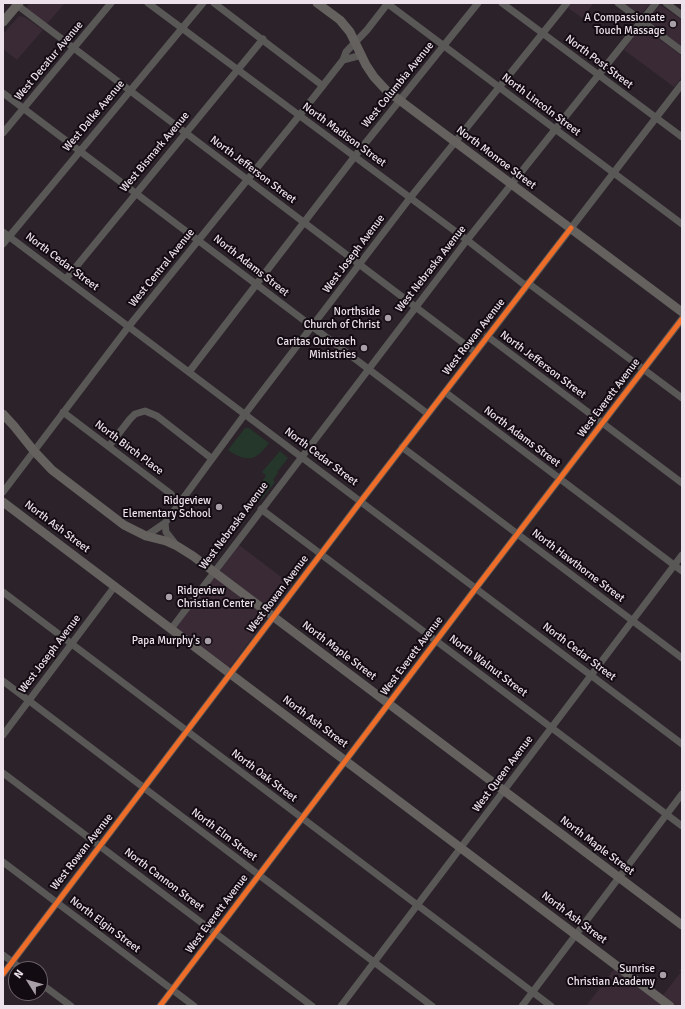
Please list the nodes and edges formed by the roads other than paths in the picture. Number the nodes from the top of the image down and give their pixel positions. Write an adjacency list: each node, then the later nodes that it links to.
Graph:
1 (111, 3): 22 (street, West Decatur Avenue)
2 (148, 3): 17 (street, North Madison Street)
3 (202, 3): 17 (street, West Dalke Avenue)
4 (214, 3): 19 (street)
5 (317, 3): 20 (main road, North Monroe Street)
6 (388, 3): 20 (street, West Central Avenue); 21 (street, North Lincoln Street)
7 (478, 3): 21 (street, West Columbia Avenue)
8 (502, 3): 18 (street, North Post Street)
9 (567, 3): 18 (street, West Joseph Avenue)
10 (618, 3): 15 (street)
11 (656, 3): 15 (street, West Nebraska Avenue)
12 (666, 3): 14 (street)
13 (18, 4): 16 (main road); 22 (street, North Jefferson Street)
14 (682, 15)
15 (642, 21): 23 (street); 27 (street, West Nebraska Avenue)
16 (3, 22)
17 (181, 28): 26 (street, North Madison Street); 31 (street, West Dalke Avenue)
18 (543, 34): 27 (street, North Post Street); 30 (street, West Joseph Avenue)
19 (263, 39): 26 (street, West Bismark Avenue); 29 (street)
20 (356, 43): 24 (main road, North Monroe Street); 25 (street, West Central Avenue)
21 (444, 45): 30 (street, North Lincoln Street); 33 (street, West Columbia Avenue)
22 (74, 48): 31 (street, North Jefferson Street); 34 (street, West Decatur Avenue)
23 (682, 51)
24 (362, 55): 25 (street); 33 (main road, North Monroe Street)
25 (343, 60): 29 (street, West Central Avenue)
26 (238, 71): 35 (street, North Madison Street); 38 (street, West Bismark Avenue)
27 (599, 75): 36 (street, North Post Street); 37 (street, West Nebraska Avenue)
28 (682, 84): 36 (street, West Rowan Avenue)
29 (323, 86): 35 (street, West Central Avenue)
30 (500, 88): 37 (street, North Lincoln Street); 41 (street, West Joseph Avenue)
31 (129, 90): 38 (street, North Jefferson Street); 42 (street, West Dalke Avenue)
32 (3, 93): 34 (street, North Adams Street)
33 (400, 101): 41 (main road, North Monroe Street); 43 (street, West Columbia Avenue)
34 (24, 108): 39 (street, West Decatur Avenue); 42 (street, North Adams Street)
35 (299, 116): 43 (street, North Madison Street); 45 (street, West Central Avenue)
36 (656, 118): 40 (street, North Post Street); 44 (street, West Rowan Avenue)
37 (556, 130): 44 (street, North Lincoln Street); 46 (street, West Nebraska Avenue)
38 (186, 132): 45 (street, North Jefferson Street); 47 (street, West Bismark Avenue)
39 (3, 133)
40 (682, 137)
41 (456, 143): 46 (main road, North Monroe Street); 48 (street, West Joseph Avenue)
42 (80, 150): 47 (street, North Adams Street); 52 (street, West Dalke Avenue)
43 (355, 156): 48 (street, North Madison Street); 49 (street, West Columbia Avenue)
44 (613, 173): 50 (street, North Lincoln Street); 51 (street, West Rowan Avenue)
45 (248, 179): 49 (street, North Jefferson Street); 53 (street, West Central Avenue)
46 (512, 184): 51 (main road, North Monroe Street); 54 (street, West Nebraska Avenue)
47 (136, 193): 53 (street, North Adams Street); 57 (street, West Bismark Avenue)
48 (410, 198): 54 (street, North Madison Street); 56 (street, West Joseph Avenue)
49 (304, 222): 56 (street, North Jefferson Street); 58 (street, West Columbia Avenue)
50 (682, 224)
51 (570, 228): 59 (street, West Rowan Avenue); 61 (main road, North Monroe Street)
52 (6, 234): 55 (street, West Dalke Avenue); 57 (street, North Cedar Street)
53 (199, 240): 58 (street, North Adams Street); 63 (street, West Central Avenue)
54 (467, 240): 59 (street, North Madison Street); 60 (street, West Nebraska Avenue)
55 (3, 244)
56 (359, 265): 60 (street, North Jefferson Street); 64 (street, West Joseph Avenue)
57 (66, 278): 63 (street, North Cedar Street)
58 (256, 284): 64 (street, North Adams Street); 69 (street, West Columbia Avenue)
59 (527, 284): 65 (street, West Rowan Avenue); 68 (street, North Madison Street)
60 (416, 307): 66 (street, North Jefferson Street); 67 (street, West Nebraska Avenue)
61 (682, 312)
62 (682, 319): 68 (street, West Everett Avenue)
63 (129, 326): 69 (street, North Cedar Street); 72 (street, West Central Avenue)
64 (312, 327): 67 (street, North Adams Street); 74 (street, West Joseph Avenue)
65 (487, 336): 66 (street, West Rowan Avenue); 76 (street, North Jefferson Street)
66 (475, 352): 70 (street, West Rowan Avenue)
67 (368, 369): 75 (street, North Adams Street); 80 (street, West Nebraska Avenue)
68 (643, 369): 71 (street, North Madison Street); 76 (street, West Everett Avenue)
69 (190, 372): 74 (street, North Cedar Street)
70 (445, 392): 75 (street, West Rowan Avenue); 82 (street, North Adams Street)
71 (682, 398)
72 (63, 412): 77 (street, North Birch Place); 79 (street, West Central Avenue)
73 (3, 414): 79 (main road, North Maple Street)
74 (245, 414): 80 (street, North Cedar Street); 81 (street, West Joseph Avenue)
75 (428, 414): 78 (street, West Rowan Avenue)
76 (602, 423): 82 (street, West Everett Avenue); 83 (street, North Jefferson Street)
77 (109, 446): 81 (street); 87 (street, North Birch Place)
78 (402, 447): 85 (street, West Rowan Avenue); 90 (street, North Hawthorne Street)
79 (34, 452): 84 (street, West Central Avenue); 91 (main road, North Maple Street)
80 (301, 456): 85 (street, North Cedar Street); 88 (street, West Nebraska Avenue)
81 (211, 458): 87 (street, West Joseph Avenue)
82 (560, 479): 90 (street, West Everett Avenue); 95 (street, North Adams Street)
83 (682, 483)
84 (3, 492)
85 (361, 501): 93 (street, West Rowan Avenue); 99 (street, North Cedar Street)
86 (3, 502): 98 (main road, North Ash Street)
87 (178, 504): 89 (street, West Joseph Avenue)
88 (261, 509): 93 (street, North Walnut Street); 97 (street, West Nebraska Avenue)
89 (164, 523): 91 (street, West Joseph Avenue); 92 (street)
90 (518, 534): 99 (street, West Everett Avenue); 102 (street, North Hawthorne Street)
91 (146, 536): 92 (main road, North Maple Street)
92 (177, 546): 97 (main road, North Maple Street)
93 (321, 554): 101 (street, West Rowan Avenue); 104 (street, North Walnut Street)
94 (682, 555): 95 (street, West Queen Avenue)
95 (674, 565): 96 (street, North Adams Street); 102 (street, West Queen Avenue)
96 (682, 571)
97 (214, 572): 101 (main road, North Maple Street); 103 (street, West Nebraska Avenue)
98 (115, 586): 103 (main road, North Ash Street); 105 (street, West Joseph Avenue)
99 (476, 588): 104 (street, West Everett Avenue); 108 (street, North Cedar Street)
100 (3, 592): 105 (street, North Oak Street)
101 (273, 617): 107 (street, West Rowan Avenue); 111 (main road, North Maple Street)
102 (632, 621): 106 (street, North Hawthorne Street); 108 (street, West Queen Avenue)
103 (171, 629): 107 (main road, North Ash Street)
104 (436, 641): 111 (street, West Everett Avenue); 112 (street, North Walnut Street)
105 (72, 644): 110 (street, West Joseph Avenue); 113 (street, North Oak Street)
106 (682, 658)
107 (230, 674): 113 (street, West Rowan Avenue); 116 (main road, North Ash Street)
108 (592, 675): 112 (street, West Queen Avenue); 115 (street, North Cedar Street)
109 (3, 681): 110 (street, North Elm Street)
110 (28, 701): 114 (street, West Joseph Avenue); 118 (street, North Elm Street)
111 (389, 704): 116 (street, West Everett Avenue); 119 (main road, North Maple Street)
112 (551, 728): 119 (street, West Queen Avenue); 121 (street, North Walnut Street)
113 (186, 731): 118 (street, West Rowan Avenue); 122 (street, North Oak Street)
114 (3, 735)
115 (682, 744)
116 (346, 761): 122 (street, West Everett Avenue); 125 (main road, North Ash Street)
117 (3, 773): 124 (street, North Cannon Street)
118 (144, 788): 124 (street, West Rowan Avenue); 127 (street, North Elm Street)
119 (504, 791): 125 (street, West Queen Avenue); 128 (main road, North Maple Street)
120 (682, 794): 121 (street)
121 (666, 815): 123 (street, North Walnut Street); 128 (street)
122 (302, 818): 127 (street, West Everett Avenue); 130 (street, North Oak Street)
123 (682, 826)
124 (100, 846): 129 (street, West Rowan Avenue); 132 (street, North Cannon Street)
125 (461, 848): 130 (street, West Queen Avenue); 133 (main road, North Ash Street)
126 (3, 862): 129 (street, North Elgin Street)
127 (260, 875): 132 (street, West Everett Avenue); 135 (street, North Elm Street)
128 (619, 878): 131 (main road, North Maple Street); 133 (street)
129 (56, 902): 134 (street, West Rowan Avenue); 137 (street, North Elgin Street)
130 (418, 905): 135 (street, West Queen Avenue); 138 (street, North Oak Street)
131 (682, 925)
132 (215, 932): 137 (street, West Everett Avenue); 142 (street, North Cannon Street)
133 (576, 935): 138 (street); 147 (main road, North Ash Street)
134 (13, 961)
135 (375, 962): 143 (street, West Queen Avenue); 144 (street, North Elm Street)
136 (48, 989): 139 (street)
137 (172, 990): 140 (street, West Everett Avenue); 141 (street, North Elgin Street)
138 (532, 992): 145 (street); 146 (street, North Oak Street)
139 (70, 1006)
140 (160, 1006)
141 (194, 1006)
142 (312, 1006)
143 (341, 1006)
144 (432, 1006)
145 (522, 1006)
146 (551, 1006)
147 (670, 1006)

